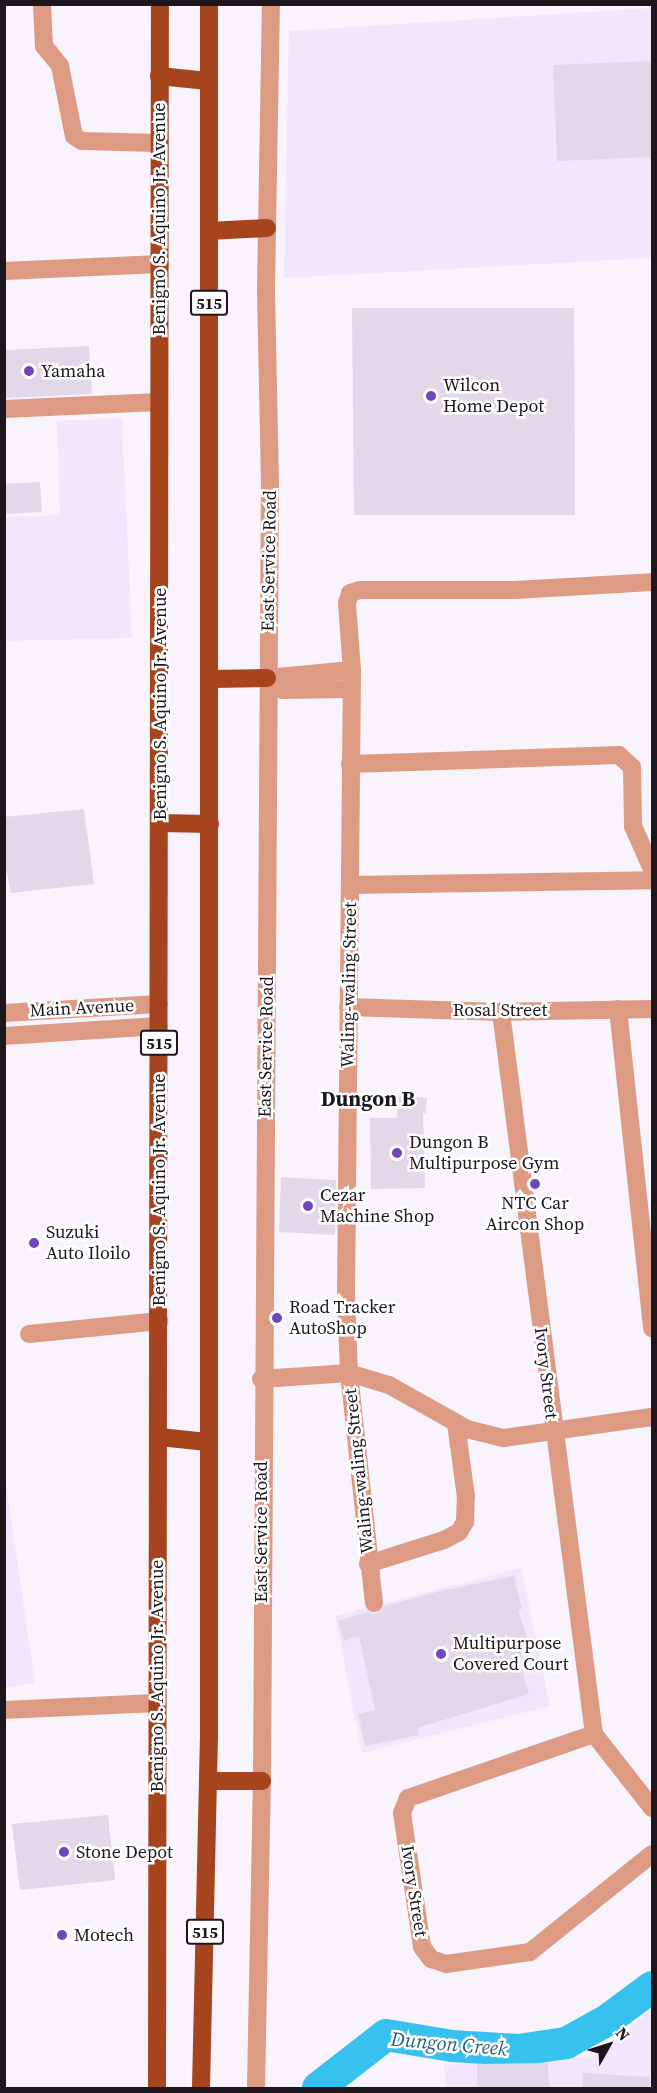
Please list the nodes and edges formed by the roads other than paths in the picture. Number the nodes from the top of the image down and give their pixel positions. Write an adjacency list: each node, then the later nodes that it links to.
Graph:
1 (42, 4): 7 (street)
2 (160, 4): 5 (highway, Benigno S. Aquino Jr. Avenue / 515)
3 (209, 4): 6 (highway, 515)
4 (271, 4): 8 (street, East Service Road)
5 (159, 76): 6 (highway); 7 (highway, Benigno S. Aquino Jr. Avenue / 515)
6 (208, 81): 9 (highway, 515)
7 (158, 142): 10 (highway, Benigno S. Aquino Jr. Avenue / 515)
8 (267, 228): 9 (highway); 16 (street, East Service Road)
9 (209, 231): 17 (highway, 515)
10 (160, 264): 11 (street); 12 (highway, Benigno S. Aquino Jr. Avenue / 515)
11 (4, 271)
12 (159, 402): 13 (street); 20 (highway, Benigno S. Aquino Jr. Avenue / 515)
13 (4, 409)
14 (652, 582): 15 (street, Waling-waling Street)
15 (352, 670): 16 (street); 18 (street, Waling-waling Street)
16 (267, 678): 17 (highway); 18 (street); 37 (street, East Service Road)
17 (211, 679): 21 (highway, 515)
18 (351, 689): 19 (street, Waling-waling Street)
19 (350, 764): 22 (street); 24 (street, Waling-waling Street)
20 (160, 822): 21 (highway); 25 (highway, Benigno S. Aquino Jr. Avenue / 515)
21 (210, 824): 42 (highway, 515)
22 (652, 869)
23 (652, 880): 24 (street)
24 (350, 885): 26 (street, Waling-waling Street)
25 (159, 1004): 30 (street, Main Avenue); 31 (highway, Benigno S. Aquino Jr. Avenue / 515)
26 (348, 1008): 29 (street, Rosal Street); 36 (street, Waling-waling Street)
27 (618, 1009): 28 (street, Rosal Street); 29 (street, Rosal Street); 34 (street)
28 (652, 1009)
29 (501, 1012): 40 (street, Ivory Street)
30 (4, 1013)
31 (159, 1026): 32 (street, Main Avenue); 33 (highway, Benigno S. Aquino Jr. Avenue / 515)
32 (4, 1036)
33 (159, 1321): 35 (street); 41 (highway, Benigno S. Aquino Jr. Avenue / 515)
34 (652, 1328)
35 (30, 1334)
36 (349, 1373): 37 (street); 39 (street); 43 (street, Waling-waling Street)
37 (261, 1378): 49 (street, East Service Road)
38 (652, 1417): 40 (street)
39 (456, 1423): 40 (street); 43 (street)
40 (554, 1430): 47 (street, Ivory Street)
41 (160, 1437): 42 (highway); 45 (highway, Benigno S. Aquino Jr. Avenue / 515)
42 (207, 1442): 48 (highway, 515)
43 (368, 1564): 44 (street, Waling-waling Street)
44 (374, 1603)
45 (156, 1703): 46 (street); 52 (highway, Benigno S. Aquino Jr. Avenue / 515)
46 (4, 1710)
47 (594, 1734): 50 (street); 51 (street, Ivory Street)
48 (209, 1781): 49 (highway); 53 (highway, 515)
49 (262, 1781): 54 (street, East Service Road)
50 (652, 1808)
51 (652, 1854)
52 (157, 2085)
53 (201, 2086)
54 (256, 2087)

